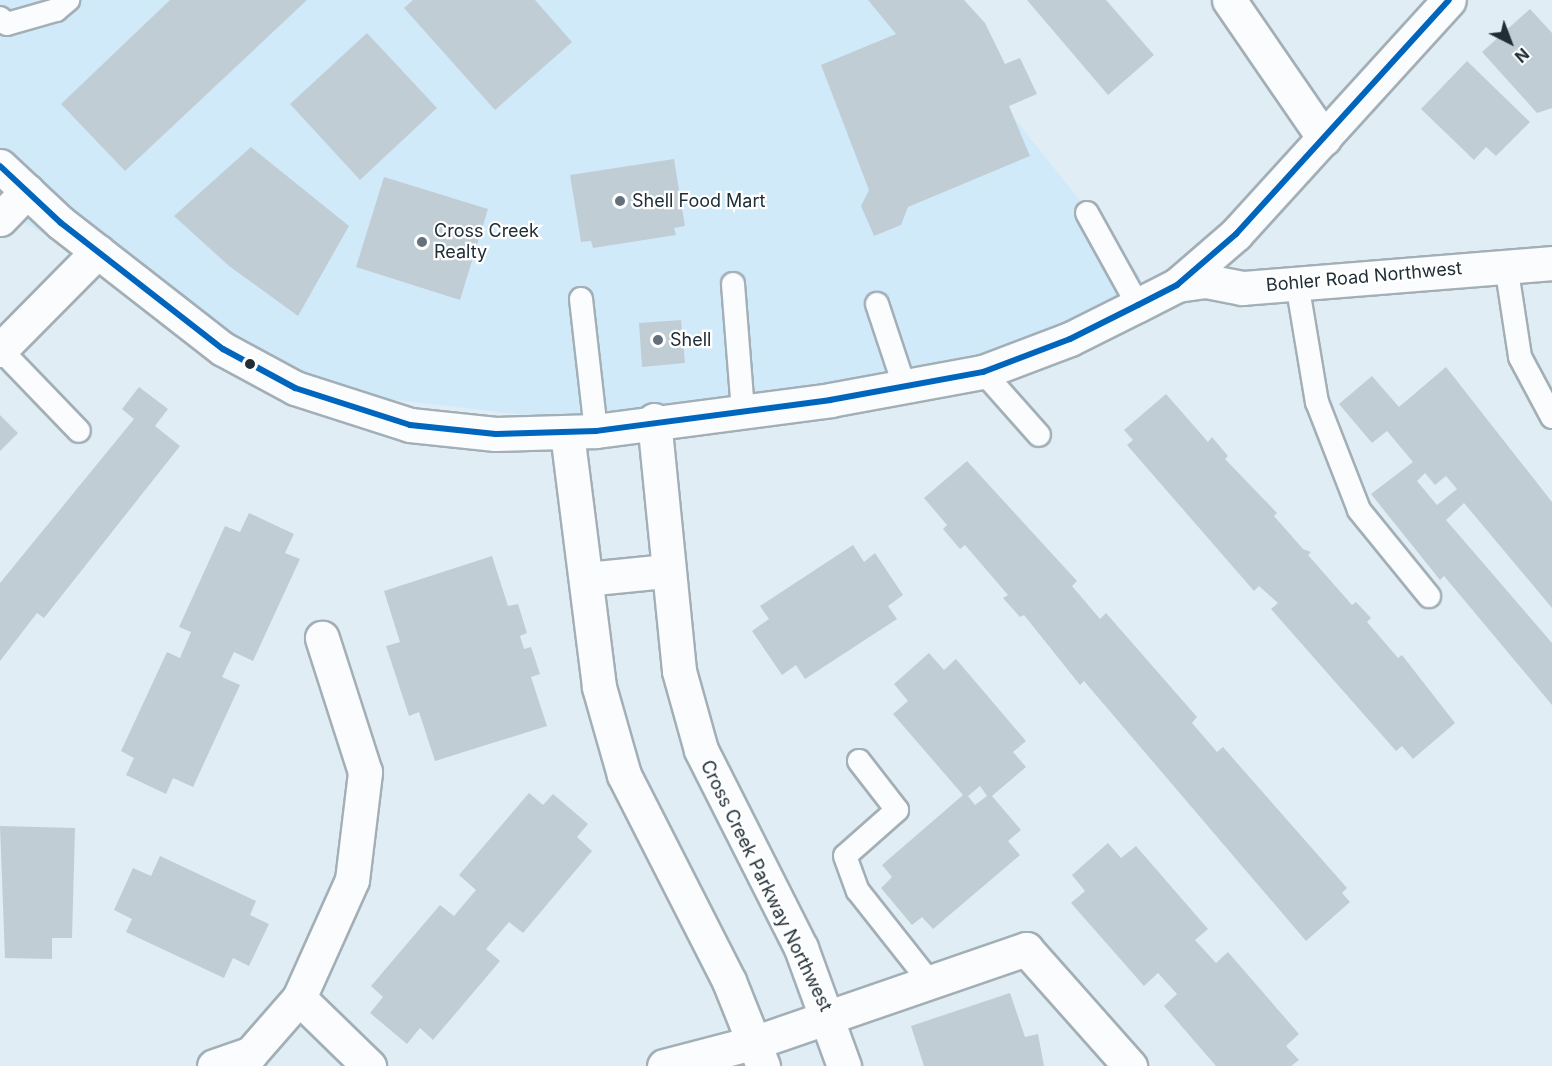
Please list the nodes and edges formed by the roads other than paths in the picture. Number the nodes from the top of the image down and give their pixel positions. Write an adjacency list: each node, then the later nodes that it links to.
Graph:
1 (68, 0): 4 (lane)
2 (1228, 0): 5 (street)
3 (1449, 0): 5 (street)
4 (0, 18)
5 (1324, 138): 15 (street)
6 (0, 166): 7 (street)
7 (27, 191): 9 (street); 10 (street)
8 (1087, 213): 18 (lane)
9 (0, 219)
10 (98, 251): 19 (street); 26 (street)
11 (1552, 263): 12 (street, Bohler Road Northwest)
12 (1506, 265): 13 (street, Bohler Road Northwest); 23 (lane)
13 (1297, 283): 15 (street, Bohler Road Northwest); 30 (lane)
14 (733, 284): 22 (lane)
15 (1177, 285): 18 (street)
16 (581, 299): 26 (lane)
17 (877, 304): 21 (lane)
18 (1138, 305): 20 (street)
19 (0, 350): 25 (lane)
20 (983, 372): 21 (street); 27 (lane)
21 (905, 388): 22 (street)
22 (743, 412): 24 (street)
23 (1552, 417)
24 (654, 420): 26 (street); 28 (street, Cross Creek Parkway Northwest)
25 (79, 431)
26 (582, 432): 29 (street)
27 (1039, 435)
28 (666, 571): 29 (street); 35 (street, Cross Creek Parkway Northwest)
29 (586, 579): 36 (street)
30 (1428, 596)
31 (322, 638): 34 (street)
32 (859, 761): 33 (lane)
33 (929, 981): 35 (street); 41 (street)
34 (299, 998): 37 (street); 38 (street)
35 (829, 1014): 36 (street); 40 (street, Cross Creek Parkway Northwest)
36 (759, 1054): 39 (street)
37 (214, 1066)
38 (369, 1066)
39 (664, 1066)
40 (844, 1066)
41 (1130, 1066)

